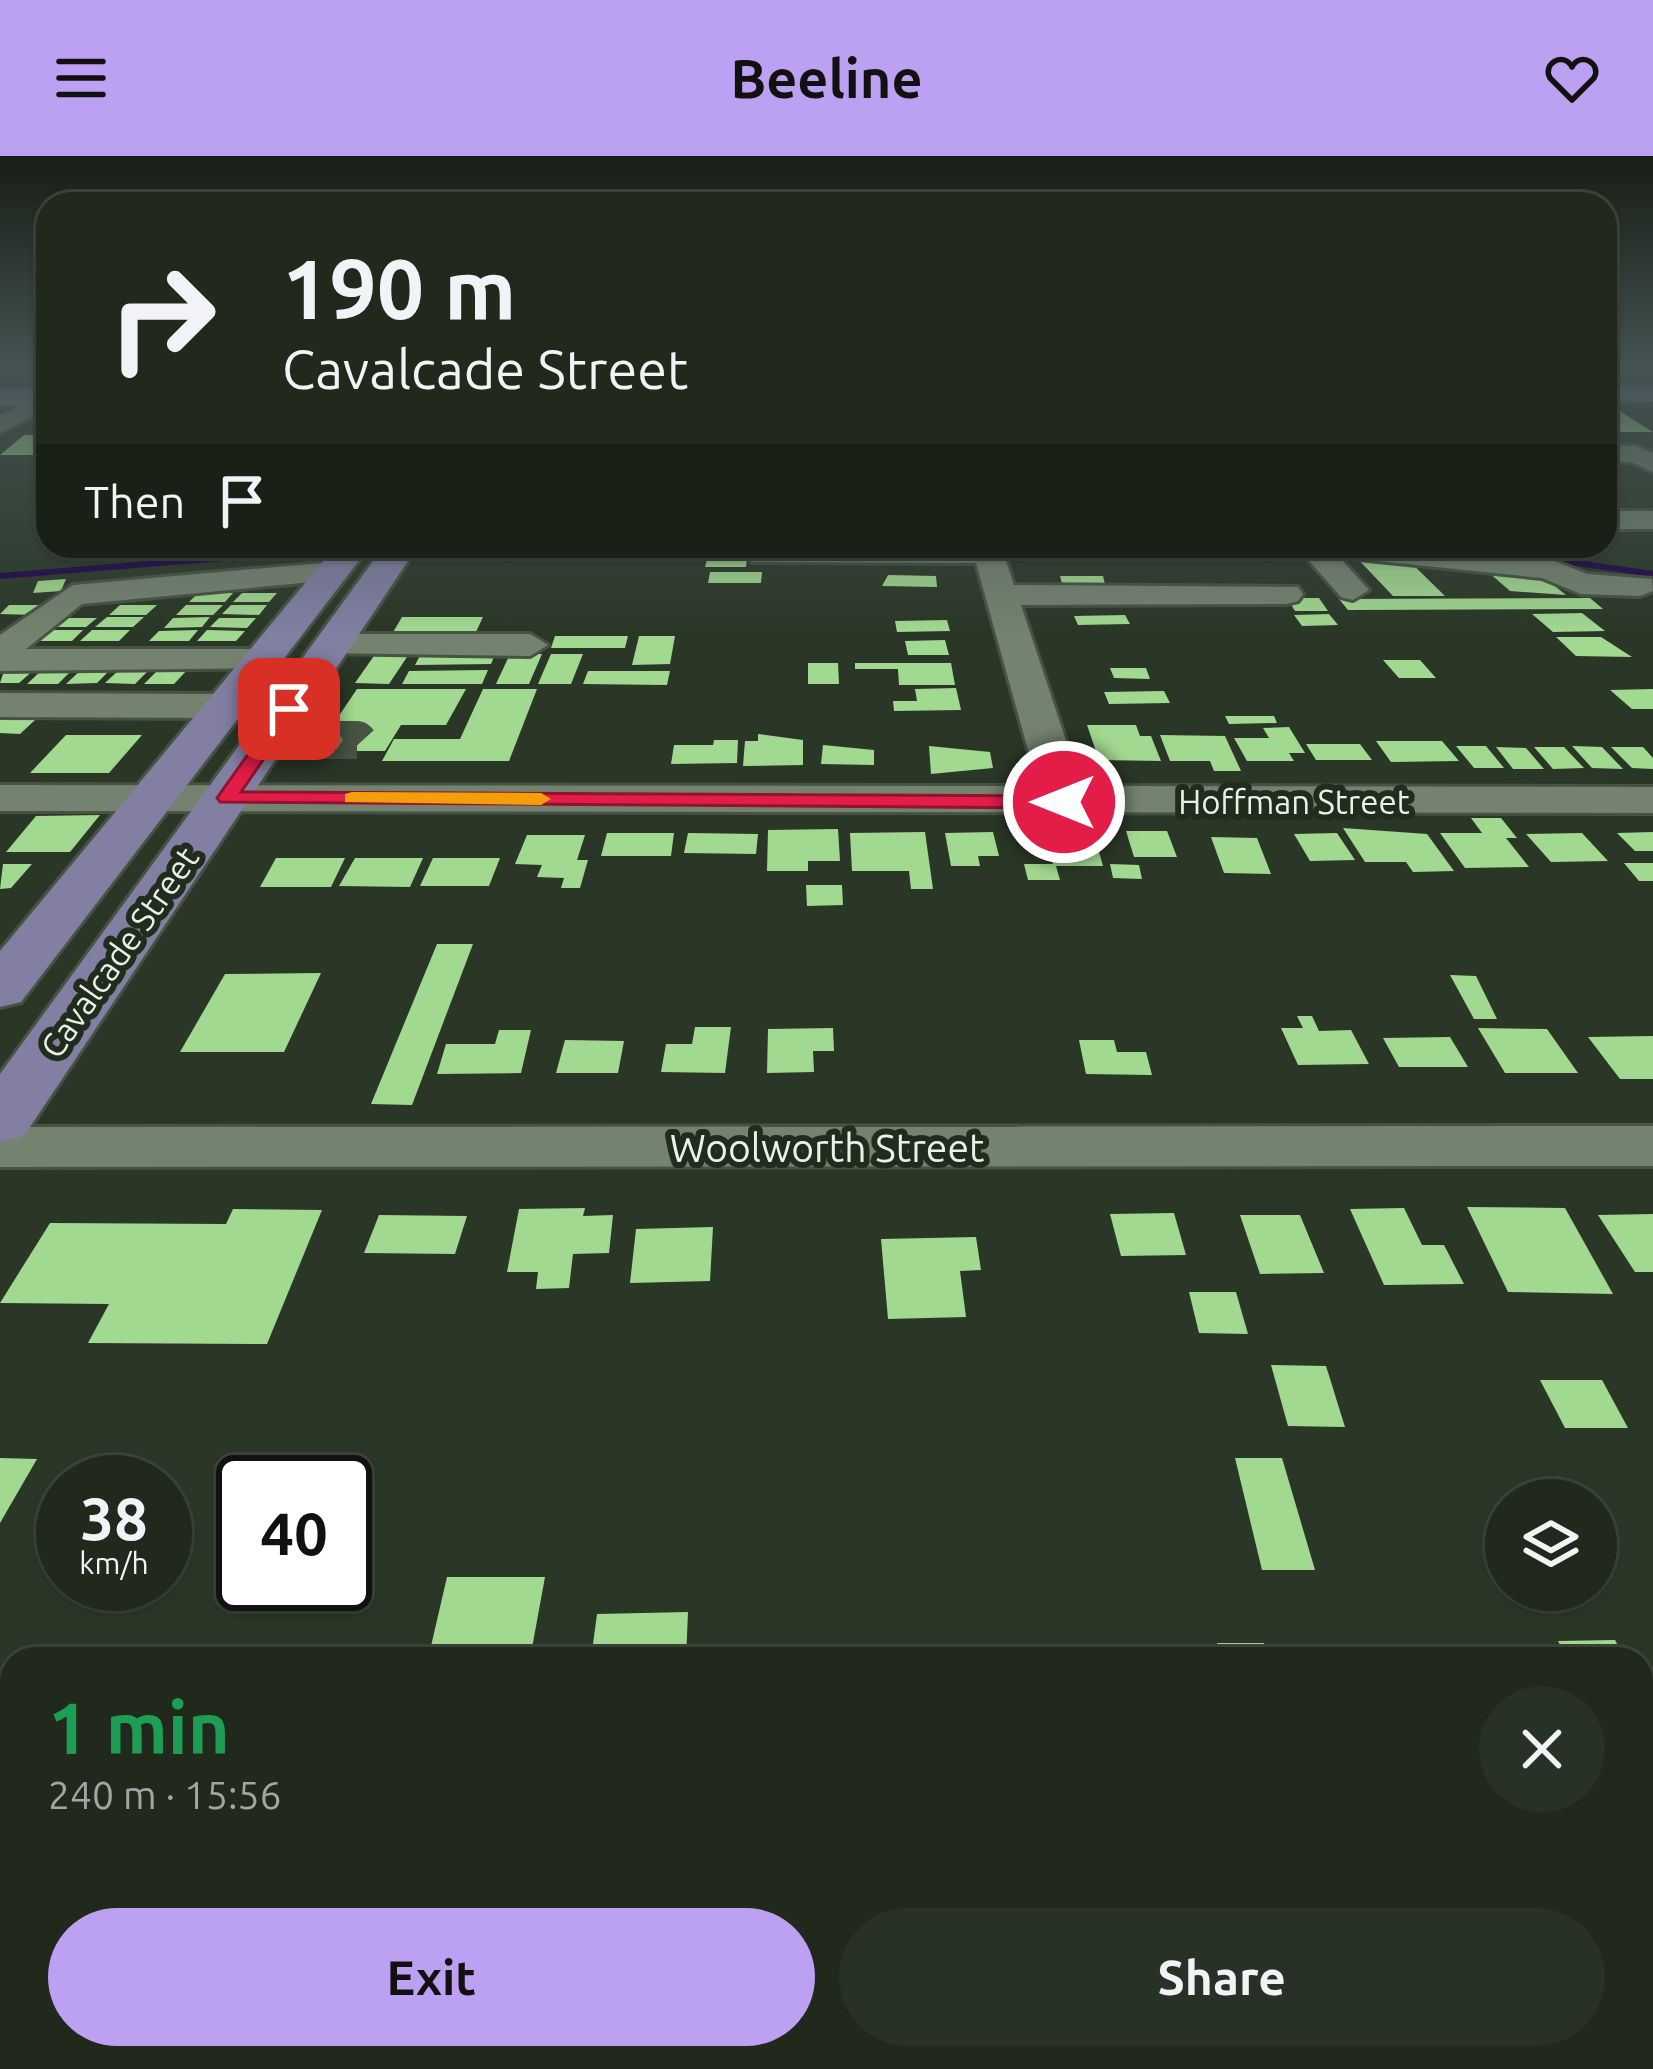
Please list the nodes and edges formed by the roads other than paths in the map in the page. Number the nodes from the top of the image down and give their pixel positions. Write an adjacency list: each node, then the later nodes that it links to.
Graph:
1 (1647, 461): 2 (street)
2 (1617, 465)
3 (1617, 482): 4 (street)
4 (1653, 482)
5 (1617, 520): 6 (street)
6 (1653, 520)
7 (989, 558): 17 (street)
8 (1322, 558): 14 (street)
9 (1445, 558): 15 (street)
10 (1465, 558): 12 (street)
11 (355, 577): 13 (street); 19 (street); 22 (main road, Cavalcade Street); 25 (main road, Cavalcade Street)
12 (1616, 580)
13 (191, 583): 20 (street); 21 (street)
14 (1353, 590)
15 (1475, 590)
16 (1286, 594): 17 (street)
17 (1006, 612): 18 (street); 31 (street)
18 (1199, 628)
19 (530, 644)
20 (0, 656): 21 (street)
21 (116, 660): 22 (street)
22 (263, 660): 24 (main road, Cavalcade Street)
23 (0, 705): 24 (street)
24 (226, 706): 28 (main road, Cavalcade Street)
25 (267, 740): 26 (street); 29 (main road, Cavalcade Street)
26 (323, 740)
27 (0, 798): 28 (street, Hoffman Street)
28 (152, 798): 29 (street, Hoffman Street); 32 (main road, Cavalcade Street)
29 (227, 798): 31 (street, Hoffman Street); 33 (main road, Cavalcade Street)
30 (1653, 800): 31 (street, Hoffman Street)
31 (1064, 802)
32 (0, 989)
33 (0, 1121)
34 (1653, 1146): 35 (street, Woolworth Street)
35 (0, 1148)

